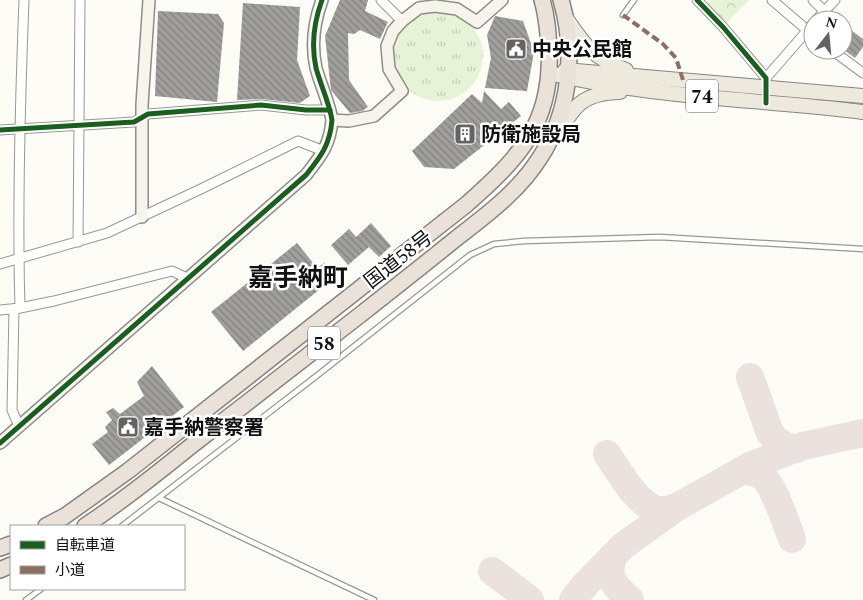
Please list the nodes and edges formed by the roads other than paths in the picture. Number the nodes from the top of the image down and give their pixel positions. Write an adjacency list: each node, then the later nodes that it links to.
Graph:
1 (24, 0): 33 (street)
2 (80, 0): 32 (street)
3 (149, 0): 31 (street)
4 (322, 0): 30 (street)
5 (381, 0): 18 (street)
6 (502, 0): 18 (street)
7 (542, 0): 23 (highway, 国道58号 / 58)
8 (561, 0): 17 (highway, 国道58号 / 58)
9 (634, 0): 16 (lane)
10 (697, 0): 26 (street)
11 (772, 0): 19 (street)
12 (813, 0): 14 (street)
13 (835, 0): 15 (street)
14 (823, 10)
15 (825, 10)
16 (623, 15)
17 (566, 18): 24 (highway, 国道58号 / 58); 25 (main road)
18 (402, 21): 30 (street)
19 (803, 24)
20 (803, 39): 26 (street)
21 (845, 60): 22 (street)
22 (863, 73)
23 (549, 74): 24 (main road, 74); 48 (highway, 国道58号 / 58)
24 (568, 74): 25 (main road, 74); 35 (highway, 国道58号 / 58)
25 (638, 82): 26 (main road, 74); 28 (main road, 74); 35 (main road)
26 (766, 83): 27 (main road, 74); 28 (street)
27 (863, 96)
28 (766, 103): 29 (main road, 74)
29 (863, 112)
30 (331, 115): 31 (street); 36 (street)
31 (142, 118): 32 (street); 37 (street)
32 (79, 125): 33 (street); 38 (street)
33 (20, 129): 34 (street); 40 (street)
34 (0, 130)
35 (548, 146): 49 (highway, 国道58号 / 58)
36 (324, 151): 37 (street); 42 (street)
37 (142, 217): 38 (street)
38 (78, 242): 40 (street)
39 (863, 248): 47 (lane)
40 (18, 260): 41 (street); 43 (street)
41 (0, 264)
42 (187, 278): 43 (street); 45 (street)
43 (17, 309): 44 (street); 45 (street)
44 (0, 310)
45 (19, 426): 46 (street)
46 (0, 443)
47 (158, 498): 50 (lane); 53 (lane)
48 (48, 525)
49 (86, 525)
50 (123, 525)
51 (40, 590): 52 (lane)
52 (26, 600)
53 (374, 600)

